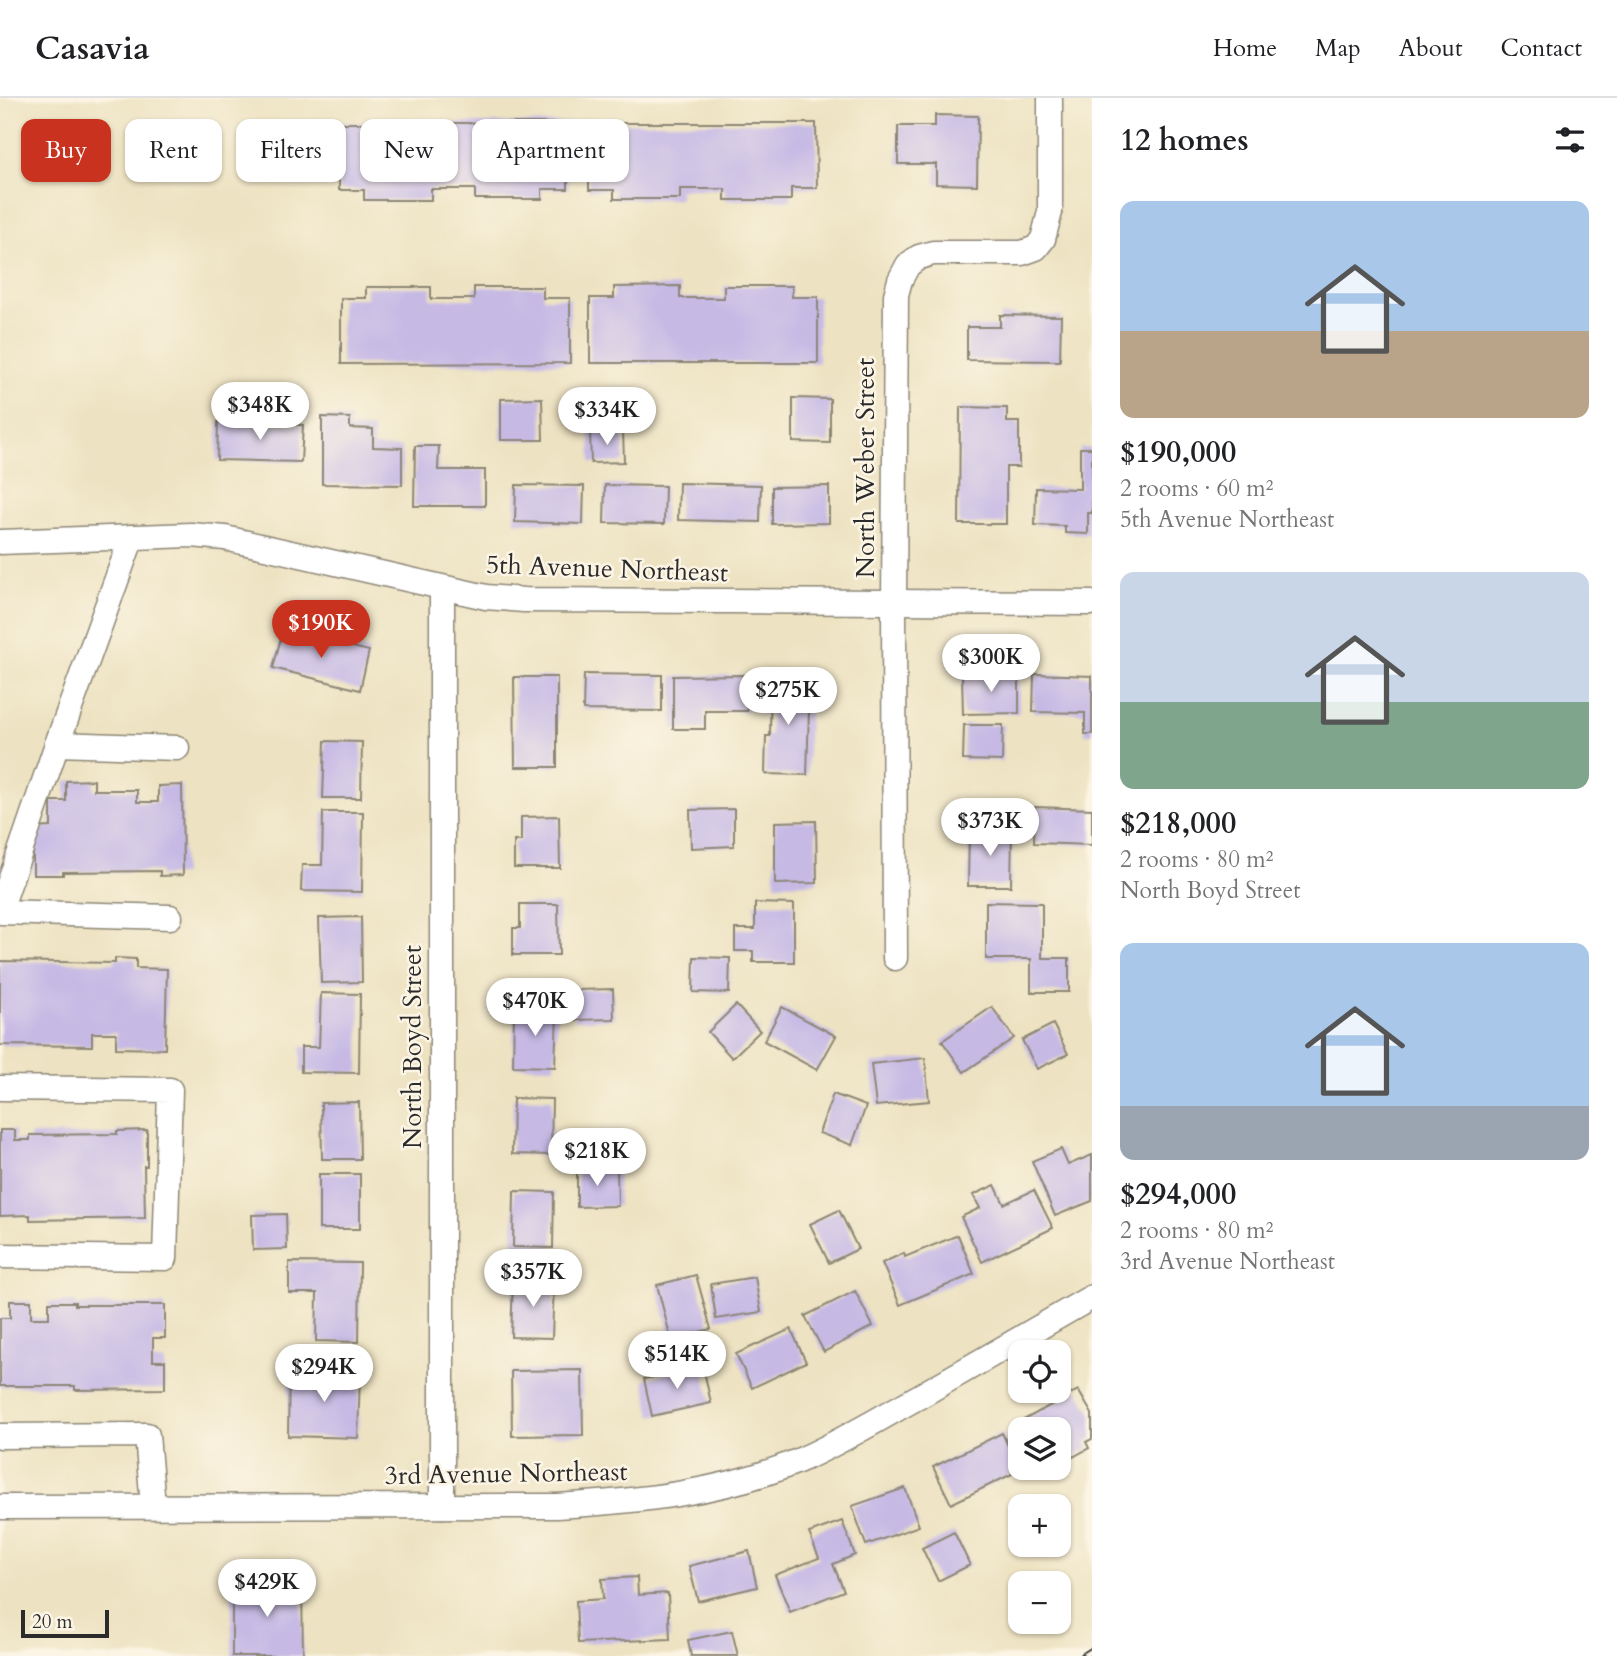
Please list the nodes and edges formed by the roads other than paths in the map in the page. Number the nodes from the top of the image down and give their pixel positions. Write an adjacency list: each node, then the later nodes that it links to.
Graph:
1 (1050, 98): 5 (street, North Weber Street)
2 (132, 537): 3 (street, 5th Avenue Northeast); 4 (street, 5th Avenue Northeast); 7 (street)
3 (0, 542)
4 (442, 588): 5 (street, 5th Avenue Northeast); 17 (street, North Boyd Street)
5 (894, 603): 6 (street, 5th Avenue Northeast); 11 (street, North Weber Street)
6 (1092, 603)
7 (57, 744): 8 (street); 9 (street)
8 (177, 748)
9 (0, 911): 10 (street)
10 (170, 917)
11 (895, 958)
12 (0, 1088): 13 (street)
13 (0, 1256)
14 (1092, 1297): 17 (street, 3rd Avenue Northeast)
15 (0, 1436): 16 (street)
16 (153, 1506): 17 (street, 3rd Avenue Northeast); 18 (street, 3rd Avenue Northeast)
17 (442, 1506)
18 (0, 1507)

